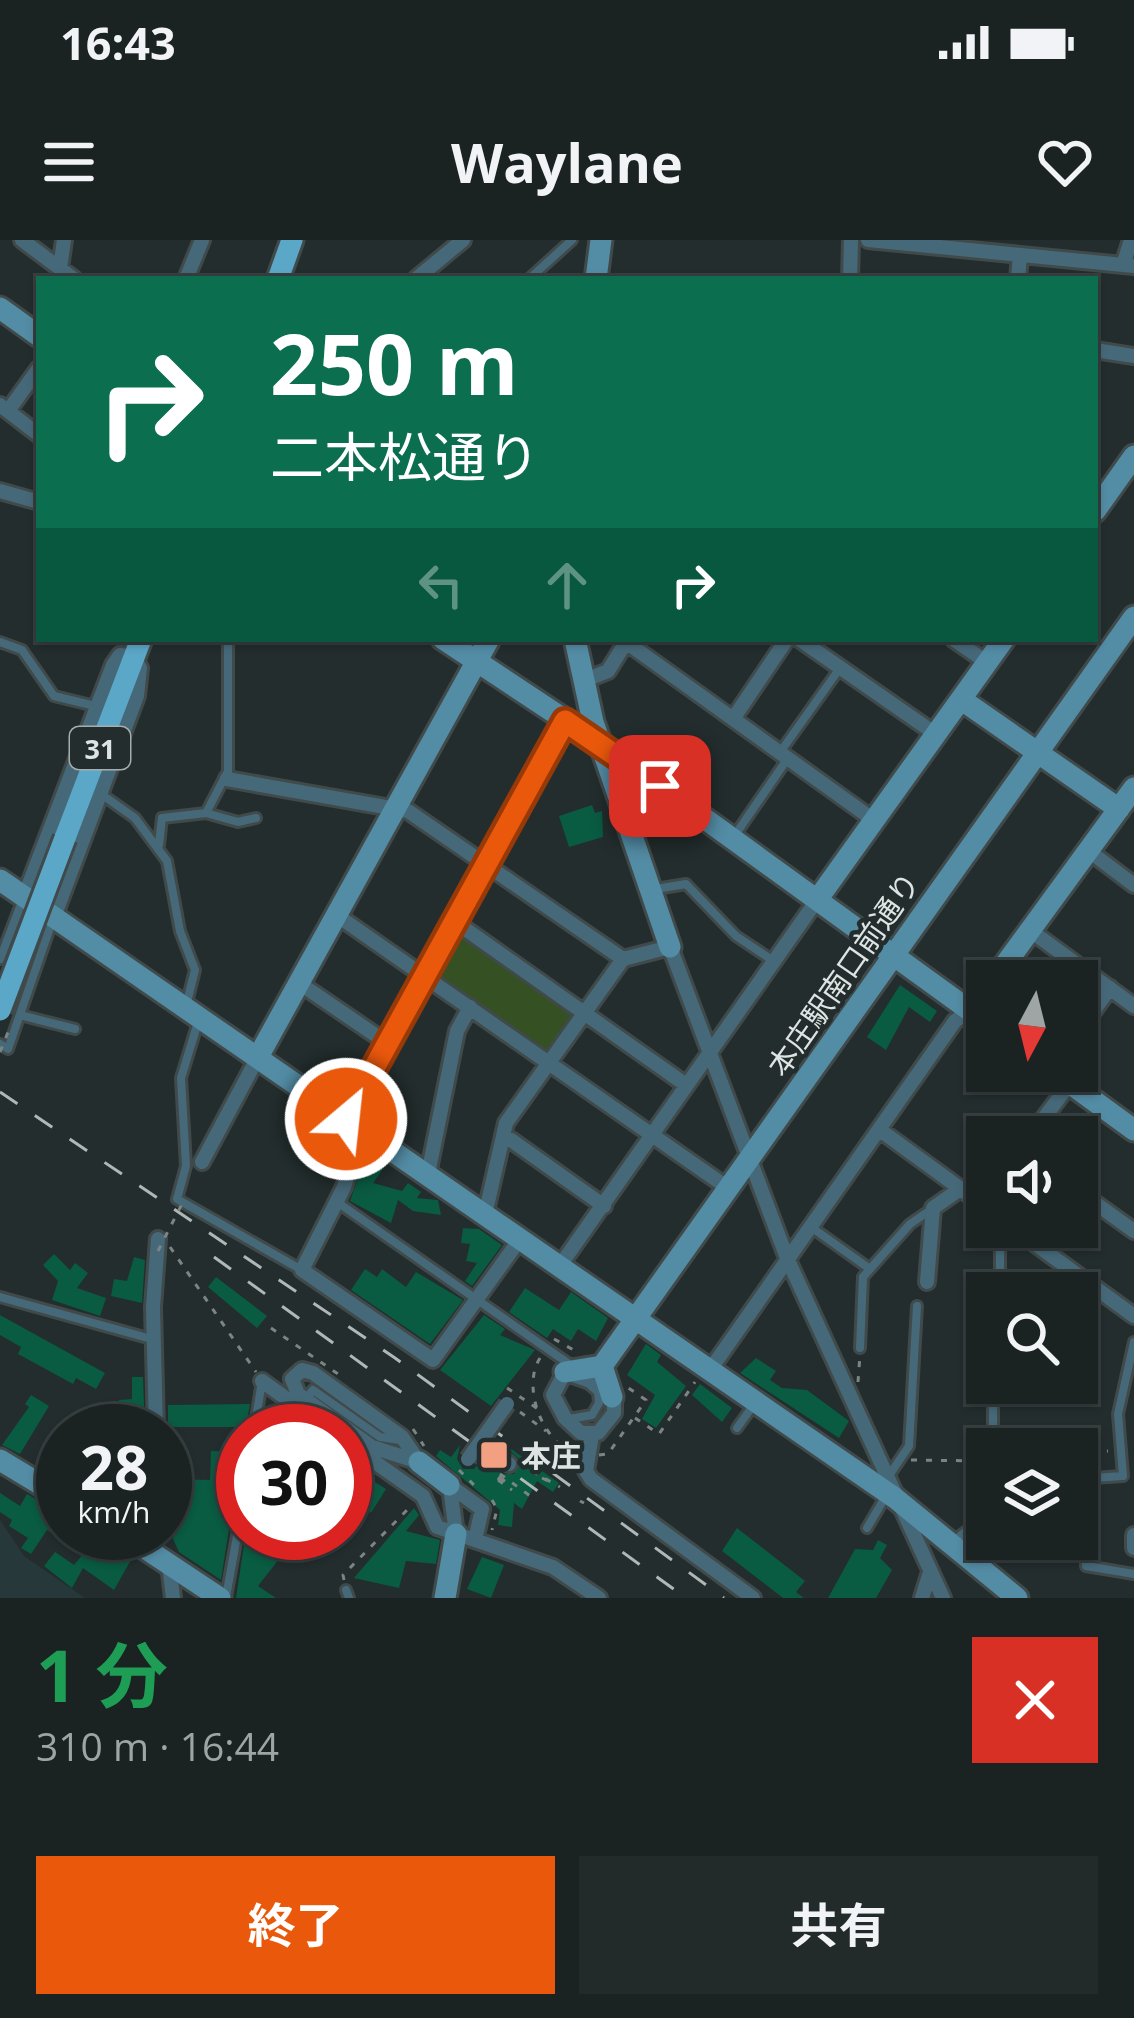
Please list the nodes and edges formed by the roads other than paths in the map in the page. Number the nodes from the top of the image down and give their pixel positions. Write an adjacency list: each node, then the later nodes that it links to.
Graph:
1 (22, 240): 14 (street)
2 (64, 240): 14 (street)
3 (202, 240): 16 (street)
4 (292, 240): 17 (main road)
5 (464, 240): 18 (street)
6 (572, 240): 19 (lane)
7 (601, 240): 20 (street)
8 (851, 240): 21 (street)
9 (868, 240): 11 (street)
10 (1131, 240): 13 (street)
11 (964, 245): 12 (street)
12 (1020, 255): 13 (street); 22 (street)
13 (1128, 266)
14 (60, 268): 15 (street)
15 (70, 276)
16 (188, 276)
17 (279, 276)
18 (422, 276)
19 (532, 276)
20 (596, 276)
21 (850, 276)
22 (1018, 276)
23 (0, 308): 24 (street)
24 (36, 334)
25 (1098, 353): 26 (street)
26 (1134, 356)
27 (36, 371): 28 (street)
28 (4, 408): 29 (street)
29 (36, 433)
30 (1134, 457): 33 (street)
31 (0, 491): 32 (street)
32 (36, 501)
33 (1098, 504)
34 (1134, 617): 57 (street, 本庄駅南口前通り)
35 (0, 642): 52 (lane)
36 (228, 642): 59 (lane)
37 (447, 642): 48 (street)
38 (488, 642): 48 (street)
39 (576, 642): 50 (street)
40 (626, 642): 50 (street)
41 (630, 642): 53 (street)
42 (785, 642): 53 (street)
43 (803, 642): 49 (street)
44 (957, 642): 47 (street)
45 (1002, 642): 47 (street)
46 (137, 648): 52 (street); 61 (street); 93 (main road, 31, bridge)
47 (988, 663): 51 (street)
48 (476, 664): 54 (street); 62 (street)
49 (840, 668): 55 (street); 58 (lane)
50 (583, 681): 56 (street)
51 (962, 700): 55 (street); 57 (street)
52 (97, 706): 74 (street)
53 (733, 718): 58 (street)
54 (565, 721): 56 (street); 70 (street)
55 (937, 735): 66 (street)
56 (603, 745): 67 (street); 73 (street)
57 (1040, 753): 63 (street); 81 (street, 本庄駅南口前通り)
58 (784, 755): 66 (street); 67 (lane)
59 (227, 778): 62 (street); 64 (lane)
60 (1134, 788): 63 (street)
61 (101, 794): 68 (lane); 77 (street)
62 (397, 808): 70 (street); 76 (street)
63 (1119, 809): 69 (street)
64 (206, 813): 65 (lane); 68 (lane)
65 (256, 818)
66 (875, 820): 75 (street)
67 (732, 839): 75 (street)
68 (159, 845): 94 (lane)
69 (1089, 850): 72 (street); 79 (street)
70 (486, 864): 78 (street); 82 (street)
71 (0, 880): 74 (street)
72 (1134, 885)
73 (652, 890): 80 (street); 85 (lane)
74 (23, 896): 77 (street); 83 (lane)
75 (818, 900): 81 (street); 85 (street)
76 (335, 914): 86 (street); 87 (street)
77 (54, 917): 93 (lane); 94 (street)
78 (454, 921): 86 (street); 95 (street)
79 (1031, 931): 84 (street); 88 (street)
80 (670, 947): 82 (street); 100 (street)
81 (892, 954): 92 (street); 110 (street, 本庄駅南口前通り)
82 (622, 958): 95 (street)
83 (0, 959)
84 (1009, 960)
85 (773, 961): 100 (street)
86 (425, 976): 91 (street); 98 (street)
87 (299, 983): 98 (street); 101 (street)
88 (1110, 988): 89 (street); 90 (street)
89 (1098, 1005)
90 (1134, 1006)
91 (470, 1007): 102 (street); 112 (street)
92 (966, 1008)
93 (10, 1012): 97 (lane); 99 (lane)
94 (193, 1012): 101 (street); 129 (lane)
95 (584, 1013): 102 (street); 103 (street)
96 (966, 1019): 106 (street)
97 (75, 1029)
98 (387, 1043): 105 (street)
99 (0, 1044)
100 (708, 1052): 103 (street); 110 (street)
101 (258, 1057): 105 (street); 111 (street)
102 (550, 1063): 108 (street); 109 (street)
103 (686, 1085): 108 (street)
104 (1082, 1092): 107 (street)
105 (354, 1125): 112 (street); 116 (street)
106 (880, 1130): 114 (street); 121 (street)
107 (1134, 1130)
108 (652, 1136): 113 (street); 118 (street)
109 (502, 1140): 118 (street); 120 (street)
110 (749, 1160): 113 (street, 本庄駅南口前通り); 126 (street)
111 (202, 1162)
112 (428, 1174): 120 (street)
113 (728, 1188): 135 (street, 本庄駅南口前通り)
114 (960, 1189): 115 (street); 119 (street)
115 (966, 1192)
116 (337, 1202): 129 (street); 132 (lane)
117 (1098, 1205): 122 (street)
118 (604, 1206): 127 (street)
119 (933, 1208): 128 (lane); 130 (street)
120 (485, 1215): 123 (street)
121 (810, 1226): 126 (street); 128 (lane)
122 (1134, 1231)
123 (520, 1239): 127 (street); 132 (street)
124 (158, 1245): 136 (street)
125 (1041, 1248): 134 (street)
126 (787, 1258): 139 (street); 157 (street)
127 (559, 1267): 135 (street)
128 (870, 1269): 138 (lane)
129 (302, 1270): 132 (street)
130 (927, 1282)
131 (0, 1297): 136 (lane)
132 (477, 1301): 140 (lane)
133 (917, 1306): 157 (lane)
134 (1134, 1316)
135 (636, 1319): 139 (street); 140 (street, 本庄駅南口前通り)
136 (156, 1340): 143 (street)
137 (1134, 1342): 168 (lane)
138 (860, 1348)
139 (705, 1372): 142 (street)
140 (590, 1373): 147 (street); 147 (lane); 149 (street)
141 (262, 1381): 144 (lane); 145 (street)
142 (756, 1402): 148 (lane); 157 (street)
143 (156, 1404)
144 (258, 1404)
145 (294, 1404)
146 (513, 1408): 150 (street, bridge)
147 (565, 1418): 149 (street)
148 (737, 1428)
149 (592, 1435): 173 (street)
150 (480, 1442): 154 (street); 155 (street, bridge)
151 (0, 1460): 156 (street)
152 (372, 1460): 161 (street)
153 (418, 1462): 153 (street); 155 (street)
154 (506, 1469)
155 (459, 1472): 161 (street); 161 (street)
156 (36, 1482)
157 (888, 1490): 158 (lane); 162 (street); 167 (street)
158 (867, 1528)
159 (966, 1532): 162 (lane)
160 (1134, 1535): 163 (street)
161 (465, 1537): 169 (street); 172 (street)
162 (951, 1544): 176 (street)
163 (1134, 1548)
164 (163, 1560): 170 (street)
165 (173, 1560): 171 (street)
166 (230, 1560): 171 (lane)
167 (930, 1572): 174 (street); 175 (street)
168 (1134, 1574)
169 (447, 1592)
170 (173, 1598)
171 (222, 1598)
172 (598, 1598)
173 (753, 1598)
174 (922, 1598)
175 (943, 1598)
176 (1017, 1598)

